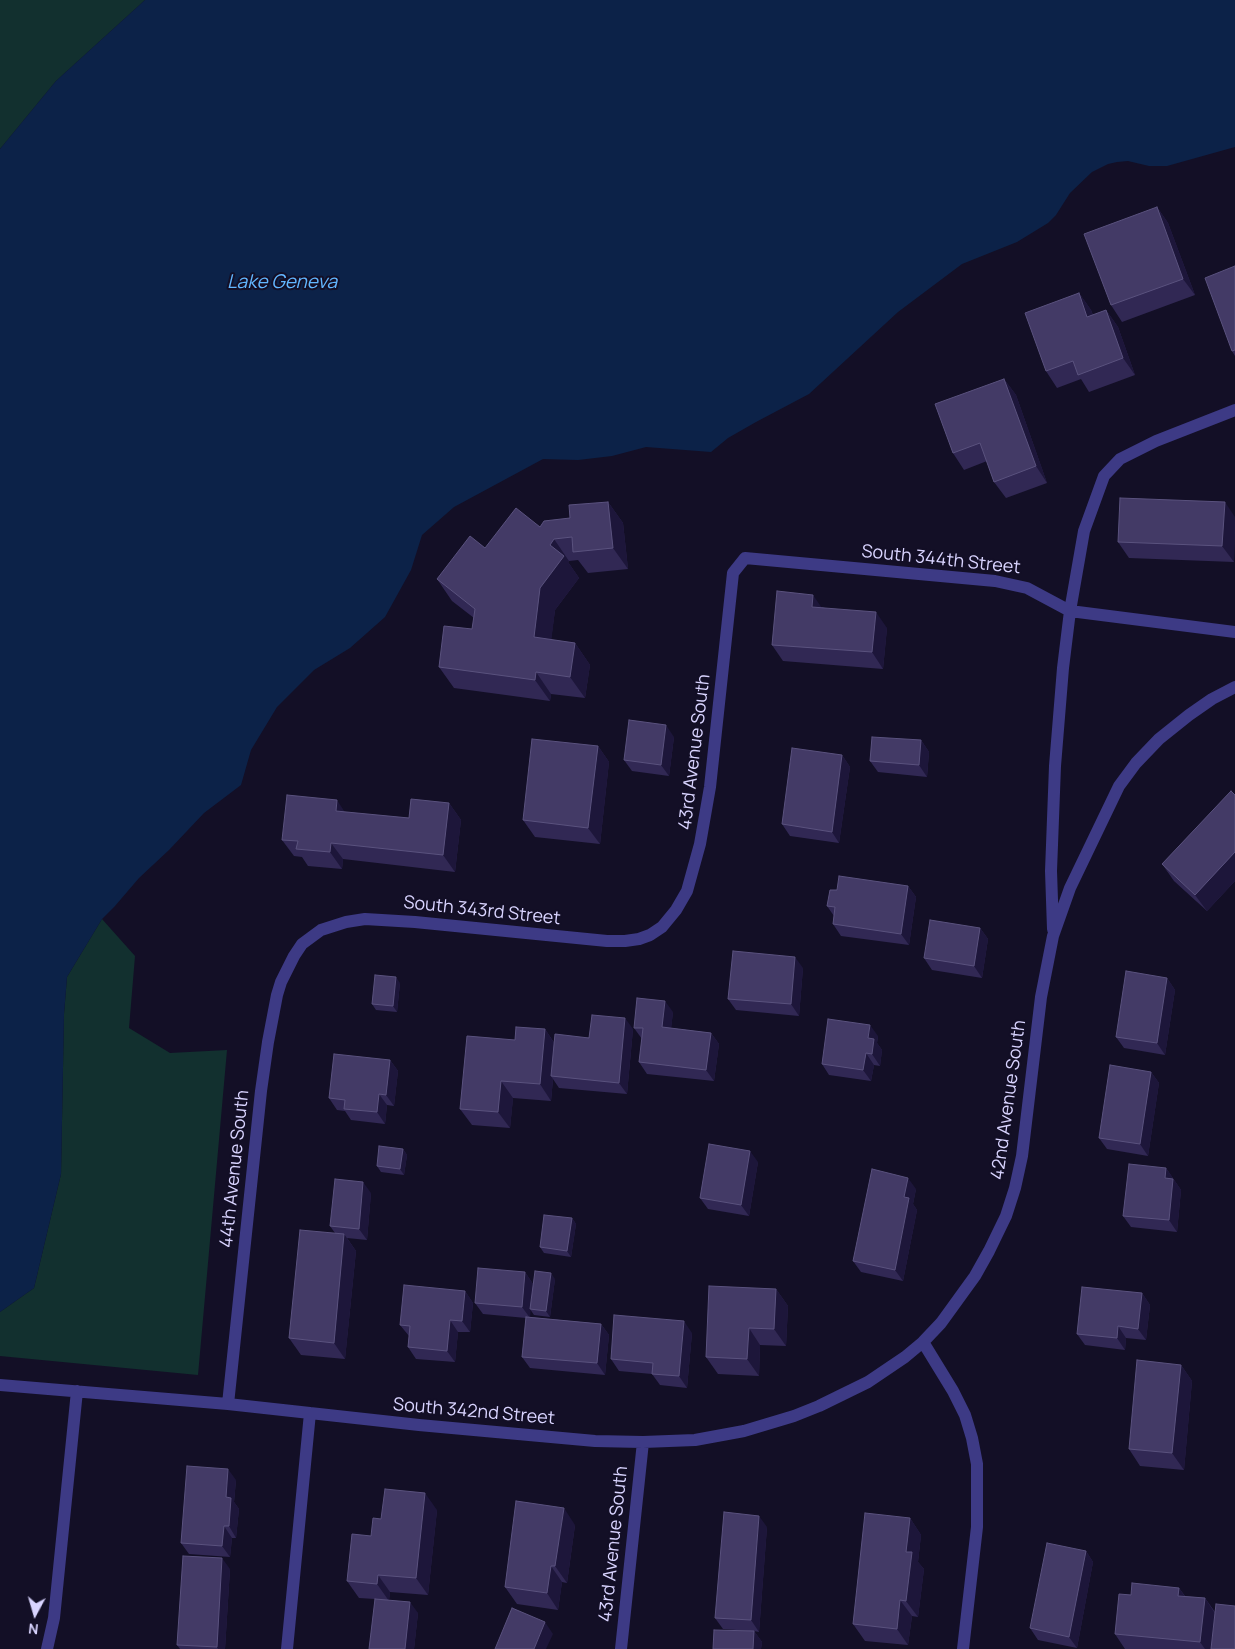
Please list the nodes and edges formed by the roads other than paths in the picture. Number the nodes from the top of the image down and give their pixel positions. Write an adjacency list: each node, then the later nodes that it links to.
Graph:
1 (1235, 410): 3 (street, 42nd Avenue South)
2 (733, 573): 3 (street, South 344th Street); 6 (street, 43rd Avenue South)
3 (1070, 611): 4 (street, South 344th Street); 7 (street, 42nd Avenue South)
4 (1235, 632)
5 (1235, 687): 7 (street, 42nd Avenue South)
6 (662, 927): 8 (street, South 343rd Street)
7 (1053, 936): 9 (street, 42nd Avenue South)
8 (302, 944): 12 (street, 44th Avenue South)
9 (923, 1342): 14 (street, South 342nd Street); 18 (street)
10 (0, 1385): 11 (street, South 342nd Street)
11 (77, 1391): 12 (street, South 342nd Street); 15 (street)
12 (228, 1404): 13 (street, South 342nd Street)
13 (310, 1413): 14 (street, South 342nd Street); 16 (street)
14 (642, 1442): 17 (street, 43rd Avenue South)
15 (47, 1649)
16 (287, 1649)
17 (621, 1649)
18 (963, 1649)

